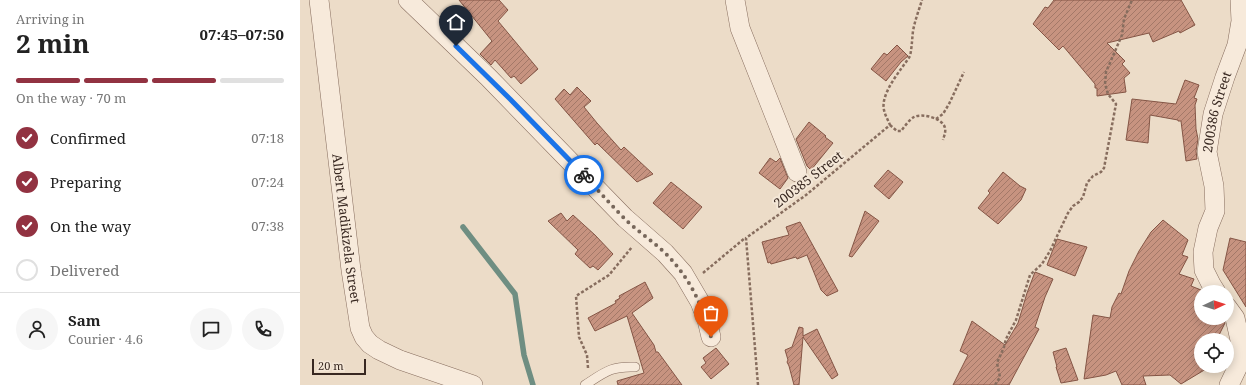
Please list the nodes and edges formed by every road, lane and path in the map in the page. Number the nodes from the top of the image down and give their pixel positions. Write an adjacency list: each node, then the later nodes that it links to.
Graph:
1 (319, 0): 20 (street, Albert Madikizela Street)
2 (408, 0): 12 (street)
3 (735, 0): 11 (street)
4 (922, 0): 9 (path)
5 (1132, 0): 22 (path)
6 (1240, 0): 15 (street, 200386 Street)
7 (964, 72): 8 (path)
8 (936, 119): 9 (path); 10 (path)
9 (890, 125): 13 (path, 200385 Street)
10 (943, 140)
11 (797, 172)
12 (643, 234): 14 (street); 19 (path)
13 (746, 238): 14 (path, 200385 Street); 21 (path)
14 (690, 284): 17 (street)
15 (1212, 285)
16 (1234, 318): 23 (street)
17 (711, 337)
18 (635, 367): 19 (lane)
19 (587, 384)
20 (473, 385)
21 (758, 385)
22 (995, 385)
23 (1229, 385)

